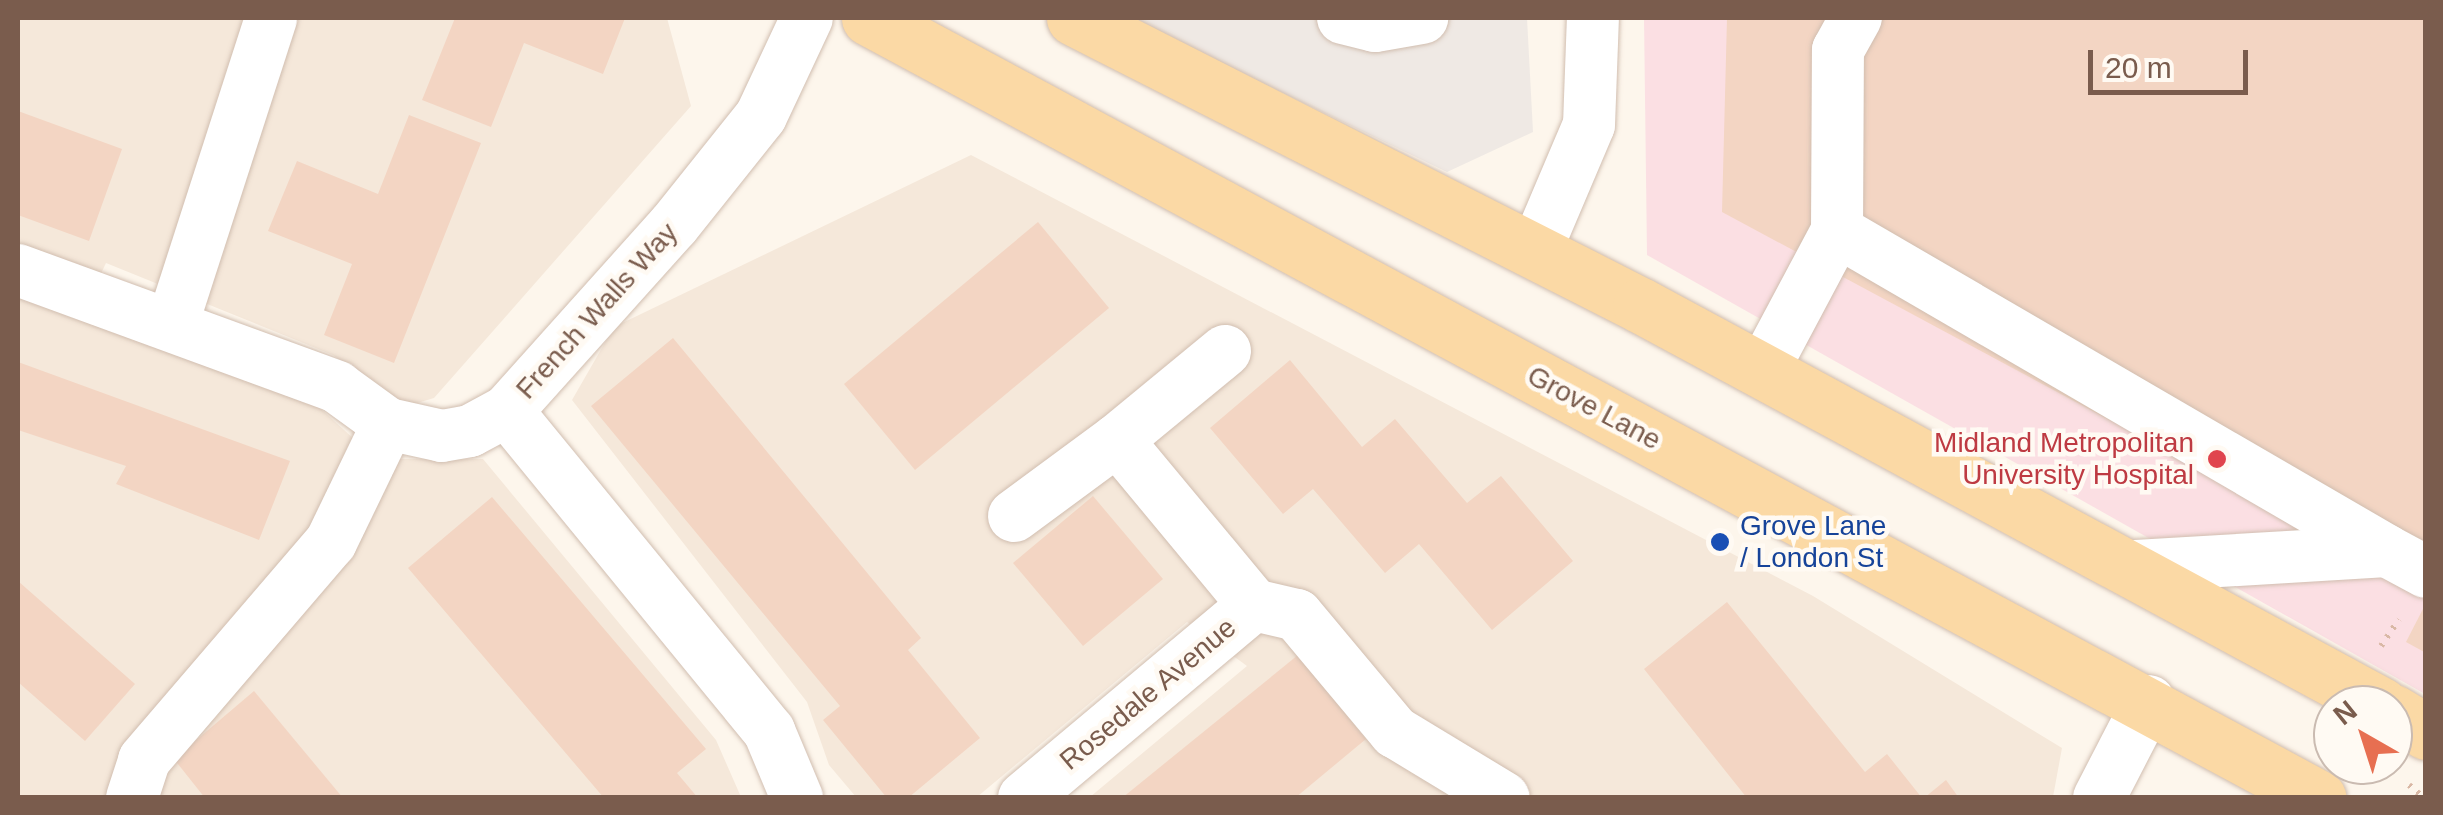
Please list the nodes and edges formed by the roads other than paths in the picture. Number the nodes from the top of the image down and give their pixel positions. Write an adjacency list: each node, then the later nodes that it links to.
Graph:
1 (271, 18): 12 (street)
2 (807, 18): 15 (street, French Walls Way)
3 (868, 18): 23 (main road, Grove Lane)
4 (1074, 18): 10 (main road)
5 (1343, 18): 6 (street)
6 (1422, 18)
7 (1593, 18): 10 (street)
8 (1856, 18): 9 (street)
9 (1837, 231): 14 (street); 19 (street)
10 (1534, 252): 14 (main road)
11 (18, 270): 12 (street, French Walls Way)
12 (173, 322): 16 (street, French Walls Way)
13 (1225, 351): 17 (street)
14 (1763, 370): 20 (main road)
15 (507, 411): 16 (street, French Walls Way); 25 (street)
16 (388, 424): 24 (street)
17 (1117, 440): 18 (street); 21 (street)
18 (1014, 516)
19 (2406, 562): 20 (street)
20 (2136, 566): 22 (main road)
21 (1254, 605): 26 (street, Rosedale Avenue); 27 (street, Rosedale Avenue)
22 (2345, 685)
23 (2150, 701): 28 (street); 29 (main road, Grove Lane)
24 (132, 798)
25 (797, 798)
26 (1024, 798)
27 (1504, 798)
28 (2098, 798)
29 (2320, 798)

